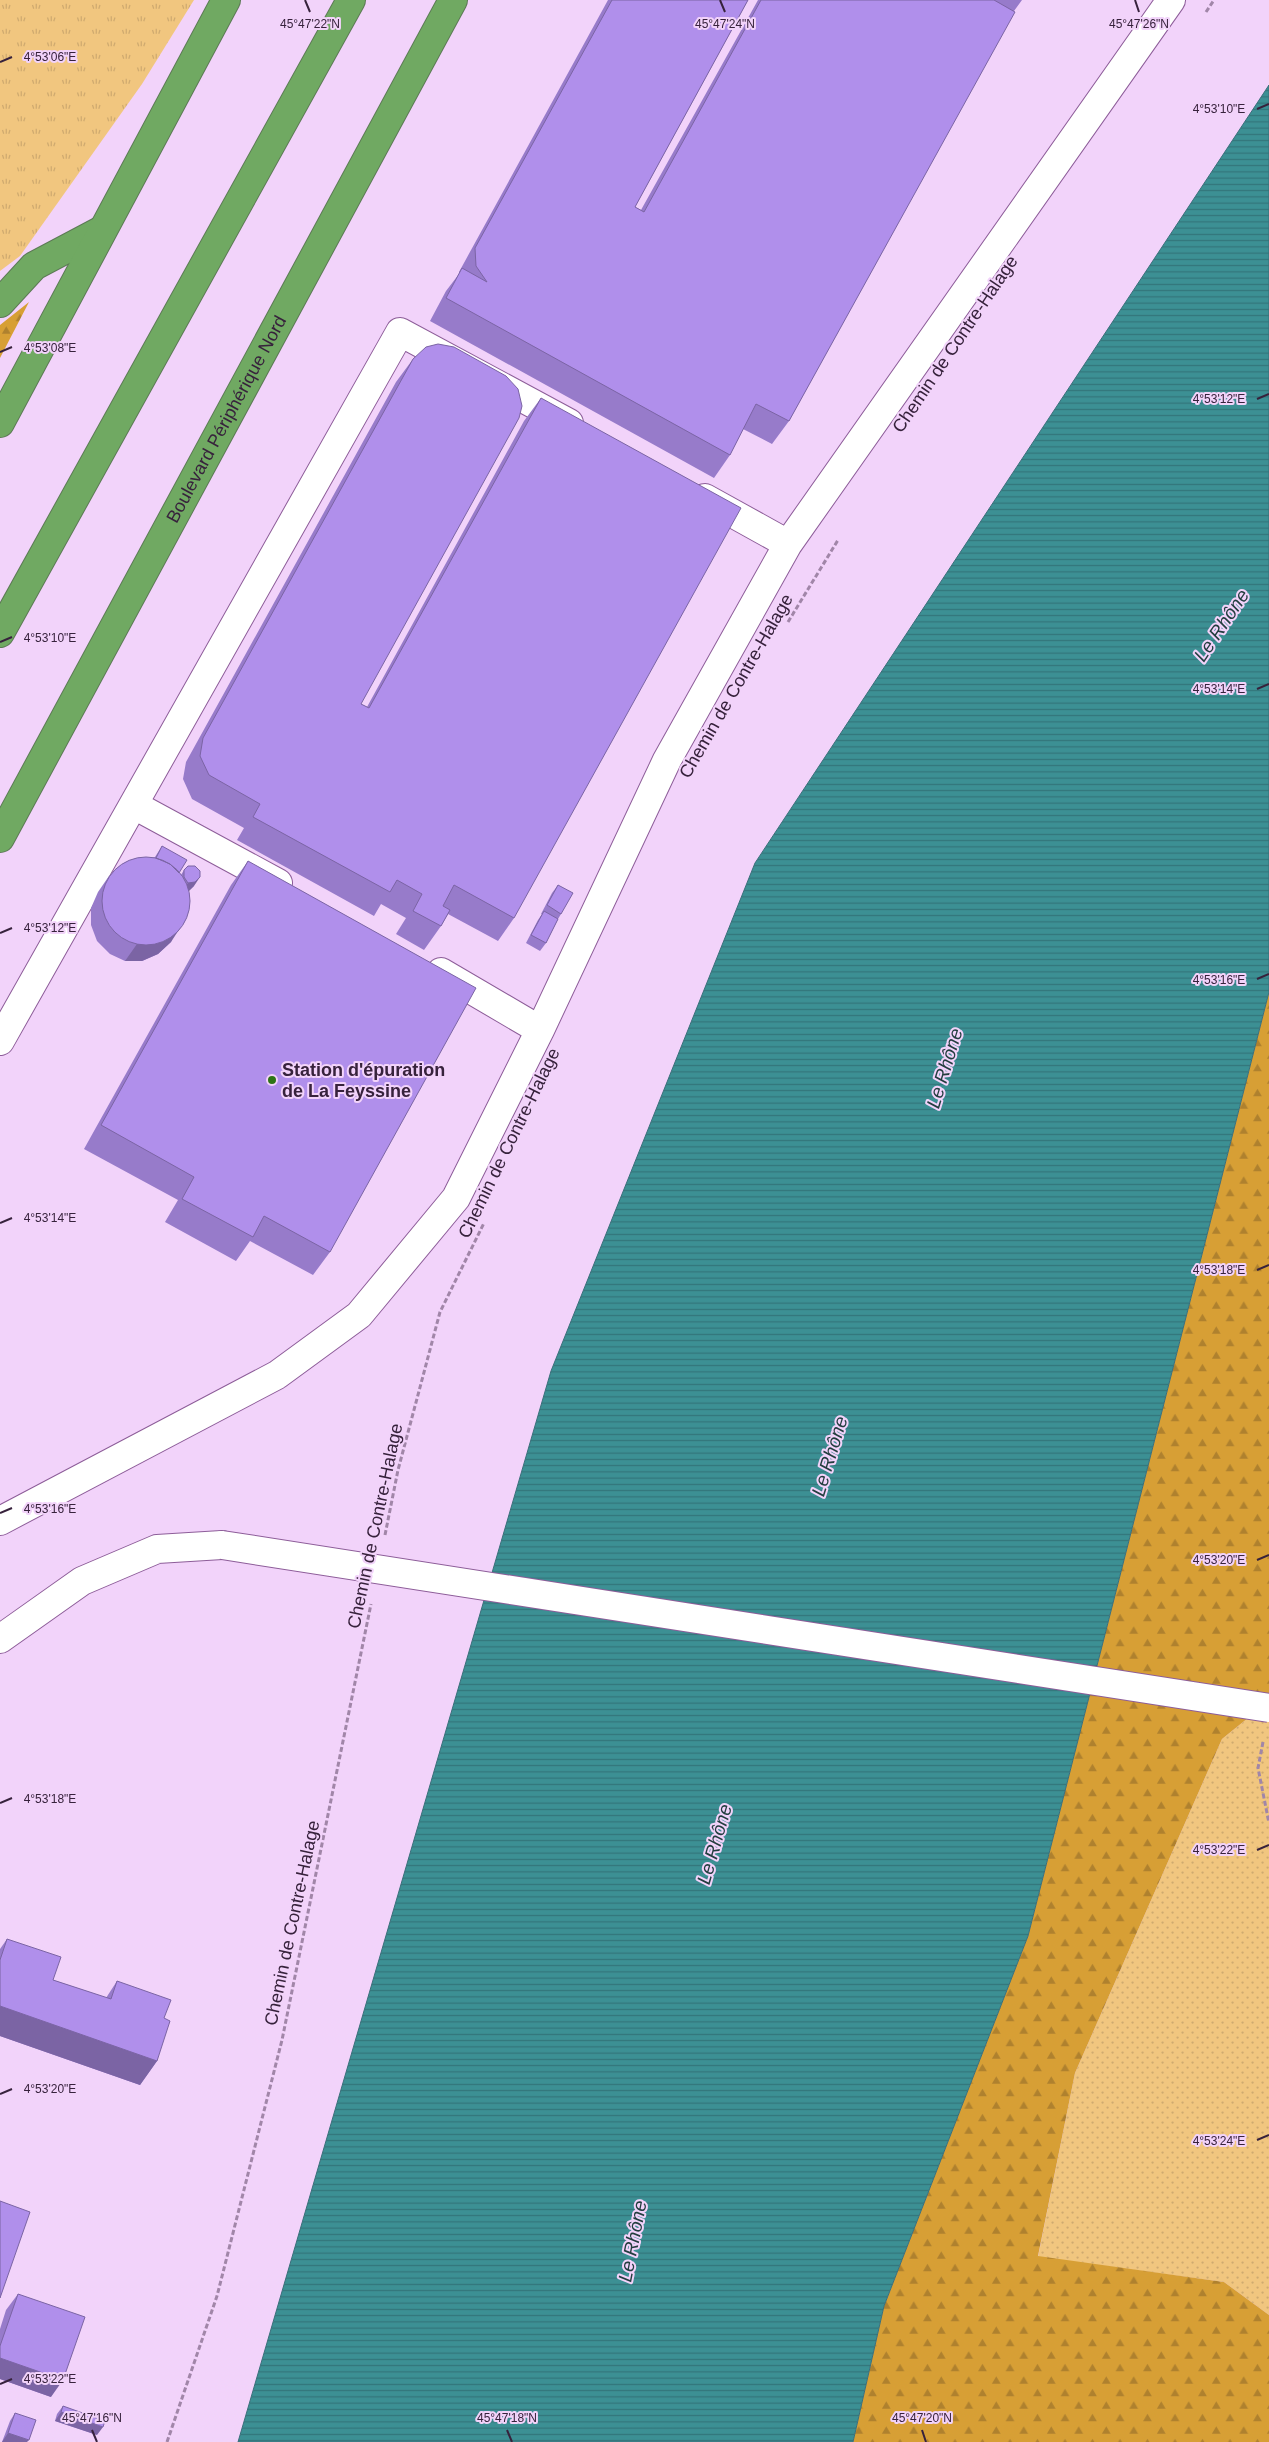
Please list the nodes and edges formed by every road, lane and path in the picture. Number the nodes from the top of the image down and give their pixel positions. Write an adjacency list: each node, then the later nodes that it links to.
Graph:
1 (226, 0): 7 (highway)
2 (351, 0): 15 (highway)
3 (452, 0): 17 (highway, Boulevard Périphérique Nord)
4 (1171, 0): 13 (lane)
5 (1214, 0): 6 (path)
6 (1203, 16)
7 (102, 230): 8 (highway); 9 (highway)
8 (0, 303)
9 (0, 423)
10 (591, 436): 16 (lane)
11 (686, 487): 13 (lane)
12 (842, 535): 14 (path, Chemin de Contre-Halage)
13 (788, 544): 20 (lane)
14 (785, 627)
15 (0, 633)
16 (134, 805): 18 (lane); 21 (lane)
17 (0, 838)
18 (297, 894)
19 (417, 960): 20 (lane)
20 (540, 1030): 23 (lane)
21 (0, 1041)
22 (488, 1215): 24 (path, Chemin de Contre-Halage)
23 (0, 1521)
24 (385, 1538)
25 (373, 1596): 29 (path, Chemin de Contre-Halage)
26 (0, 1639): 27 (lane, bridge)
27 (1267, 1720): 28 (path)
28 (1269, 1823)
29 (167, 2442)

